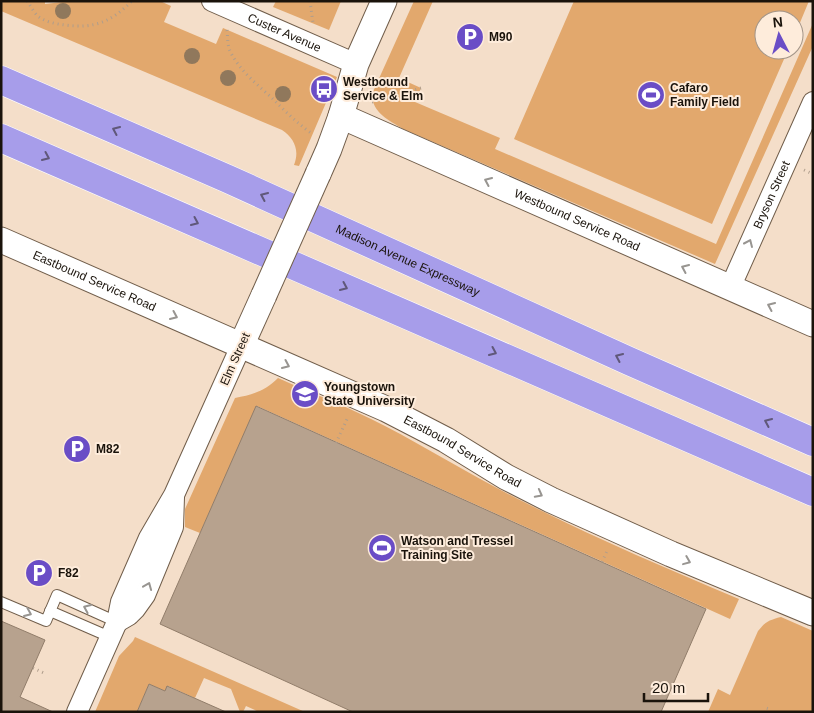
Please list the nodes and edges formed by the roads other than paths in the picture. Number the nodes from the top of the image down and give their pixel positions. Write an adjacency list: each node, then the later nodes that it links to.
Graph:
1 (212, 1): 3 (street, Custer Avenue)
2 (384, 1): 3 (street, Elm Street)
3 (356, 64): 6 (street, Elm Street)
4 (1, 80): 12 (highway, Madison Avenue Expressway, one-way to 4)
5 (813, 102): 9 (street, Bryson Street, one-way to 5)
6 (341, 116): 9 (street, Westbound Service Road, one-way to 6); 11 (street, Elm Street, bridge)
7 (1, 138): 13 (highway, one-way to 13)
8 (1, 240): 11 (street, Eastbound Service Road, one-way to 11)
9 (730, 288): 10 (street, Westbound Service Road, one-way to 9)
10 (813, 324)
11 (241, 346): 16 (street, Eastbound Service Road, one-way to 16); 17 (street, Elm Street)
12 (813, 442)
13 (813, 492)
14 (1, 602): 15 (lane, one-way to 15)
15 (50, 611): 17 (lane); 17 (lane, one-way to 15)
16 (813, 613)
17 (114, 629): 18 (street)
18 (76, 712)

